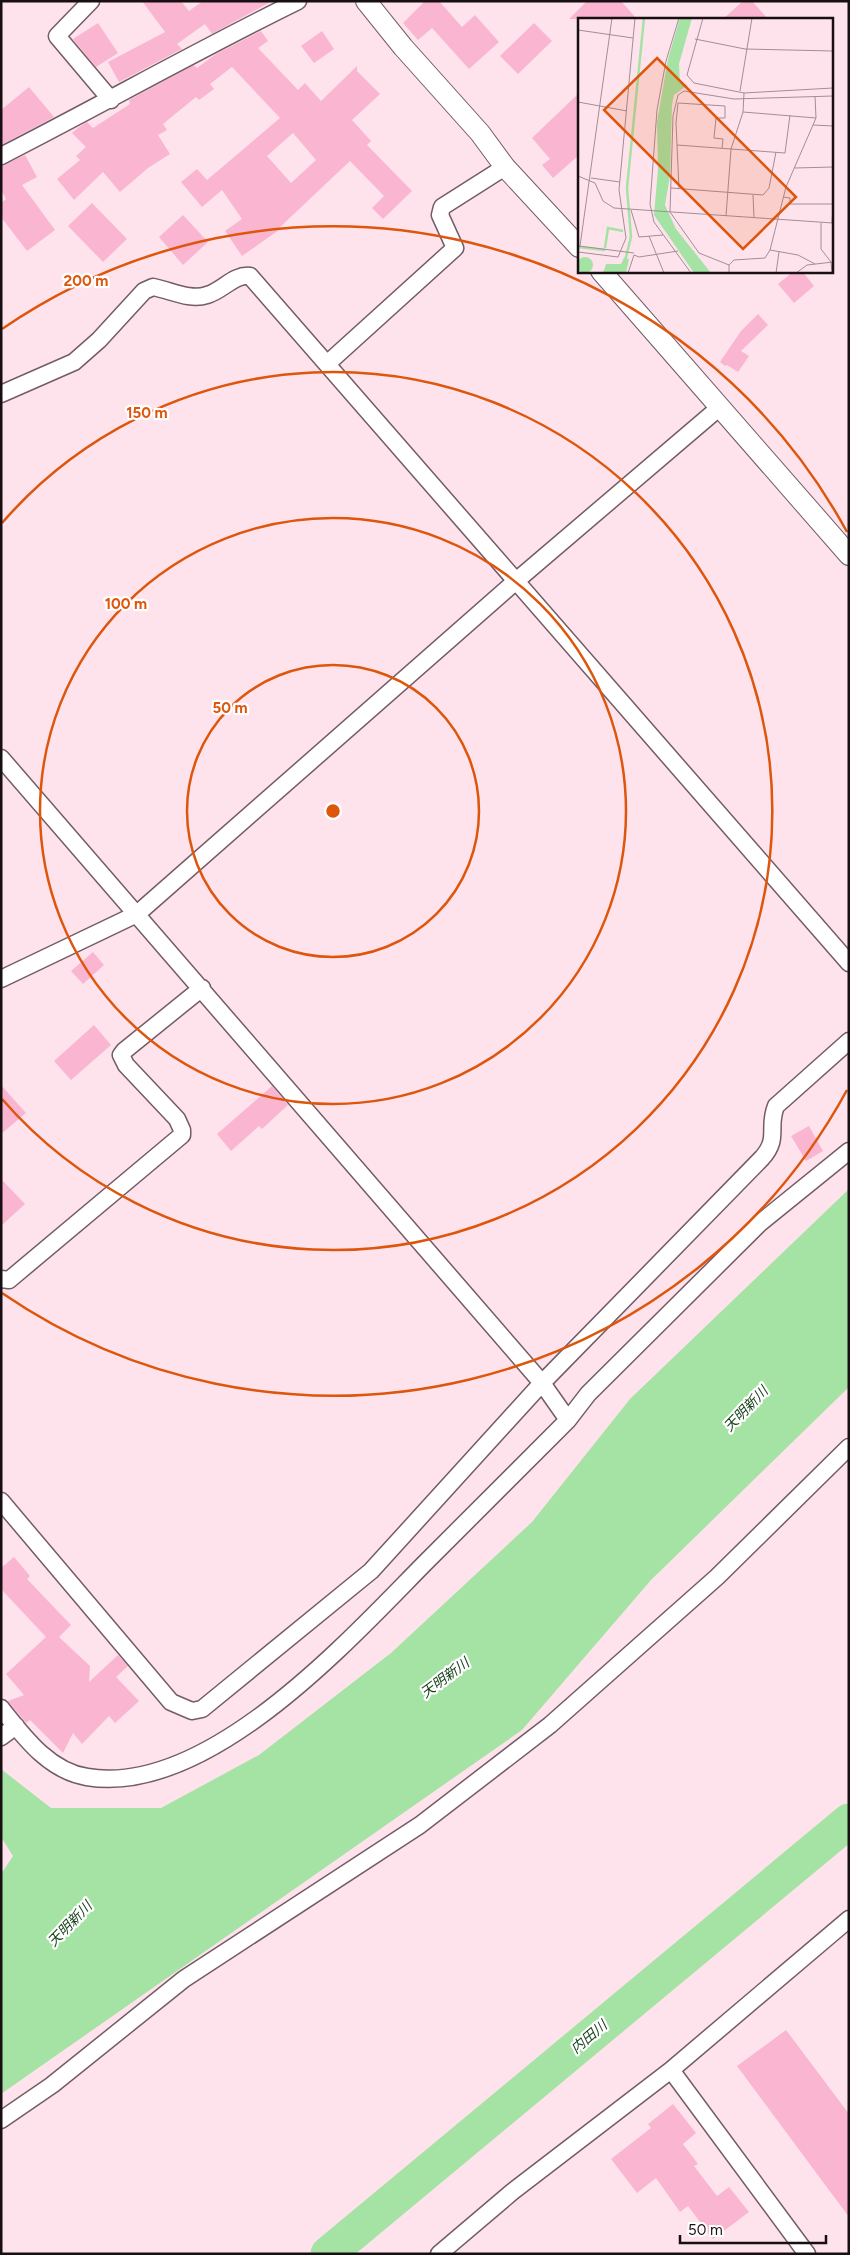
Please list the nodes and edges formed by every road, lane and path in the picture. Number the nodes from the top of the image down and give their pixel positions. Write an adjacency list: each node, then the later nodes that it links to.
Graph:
1 (91, 1): 4 (street)
2 (298, 1): 4 (street)
3 (366, 1): 6 (street)
4 (111, 100): 5 (street)
5 (1, 156)
6 (506, 167): 7 (street); 9 (street)
7 (578, 246)
8 (602, 272): 11 (street)
9 (328, 363): 10 (street); 13 (street)
10 (1, 394)
11 (720, 407): 12 (street); 13 (street)
12 (849, 555)
13 (516, 581): 15 (street); 16 (street)
14 (1, 758): 15 (street)
15 (137, 914): 17 (street); 18 (street)
16 (849, 963)
17 (1, 979)
18 (202, 988): 21 (street); 22 (street)
19 (849, 1041): 22 (street)
20 (849, 1151): 23 (street)
21 (1, 1279)
22 (542, 1383): 23 (street); 25 (street)
23 (568, 1420): 27 (street)
24 (849, 1447): 31 (street)
25 (1, 1500)
26 (1, 1708): 27 (street)
27 (16, 1726): 28 (street)
28 (1, 1737)
29 (849, 1919): 30 (street)
30 (671, 2070): 32 (street); 33 (street)
31 (1, 2120)
32 (439, 2254)
33 (808, 2254)

